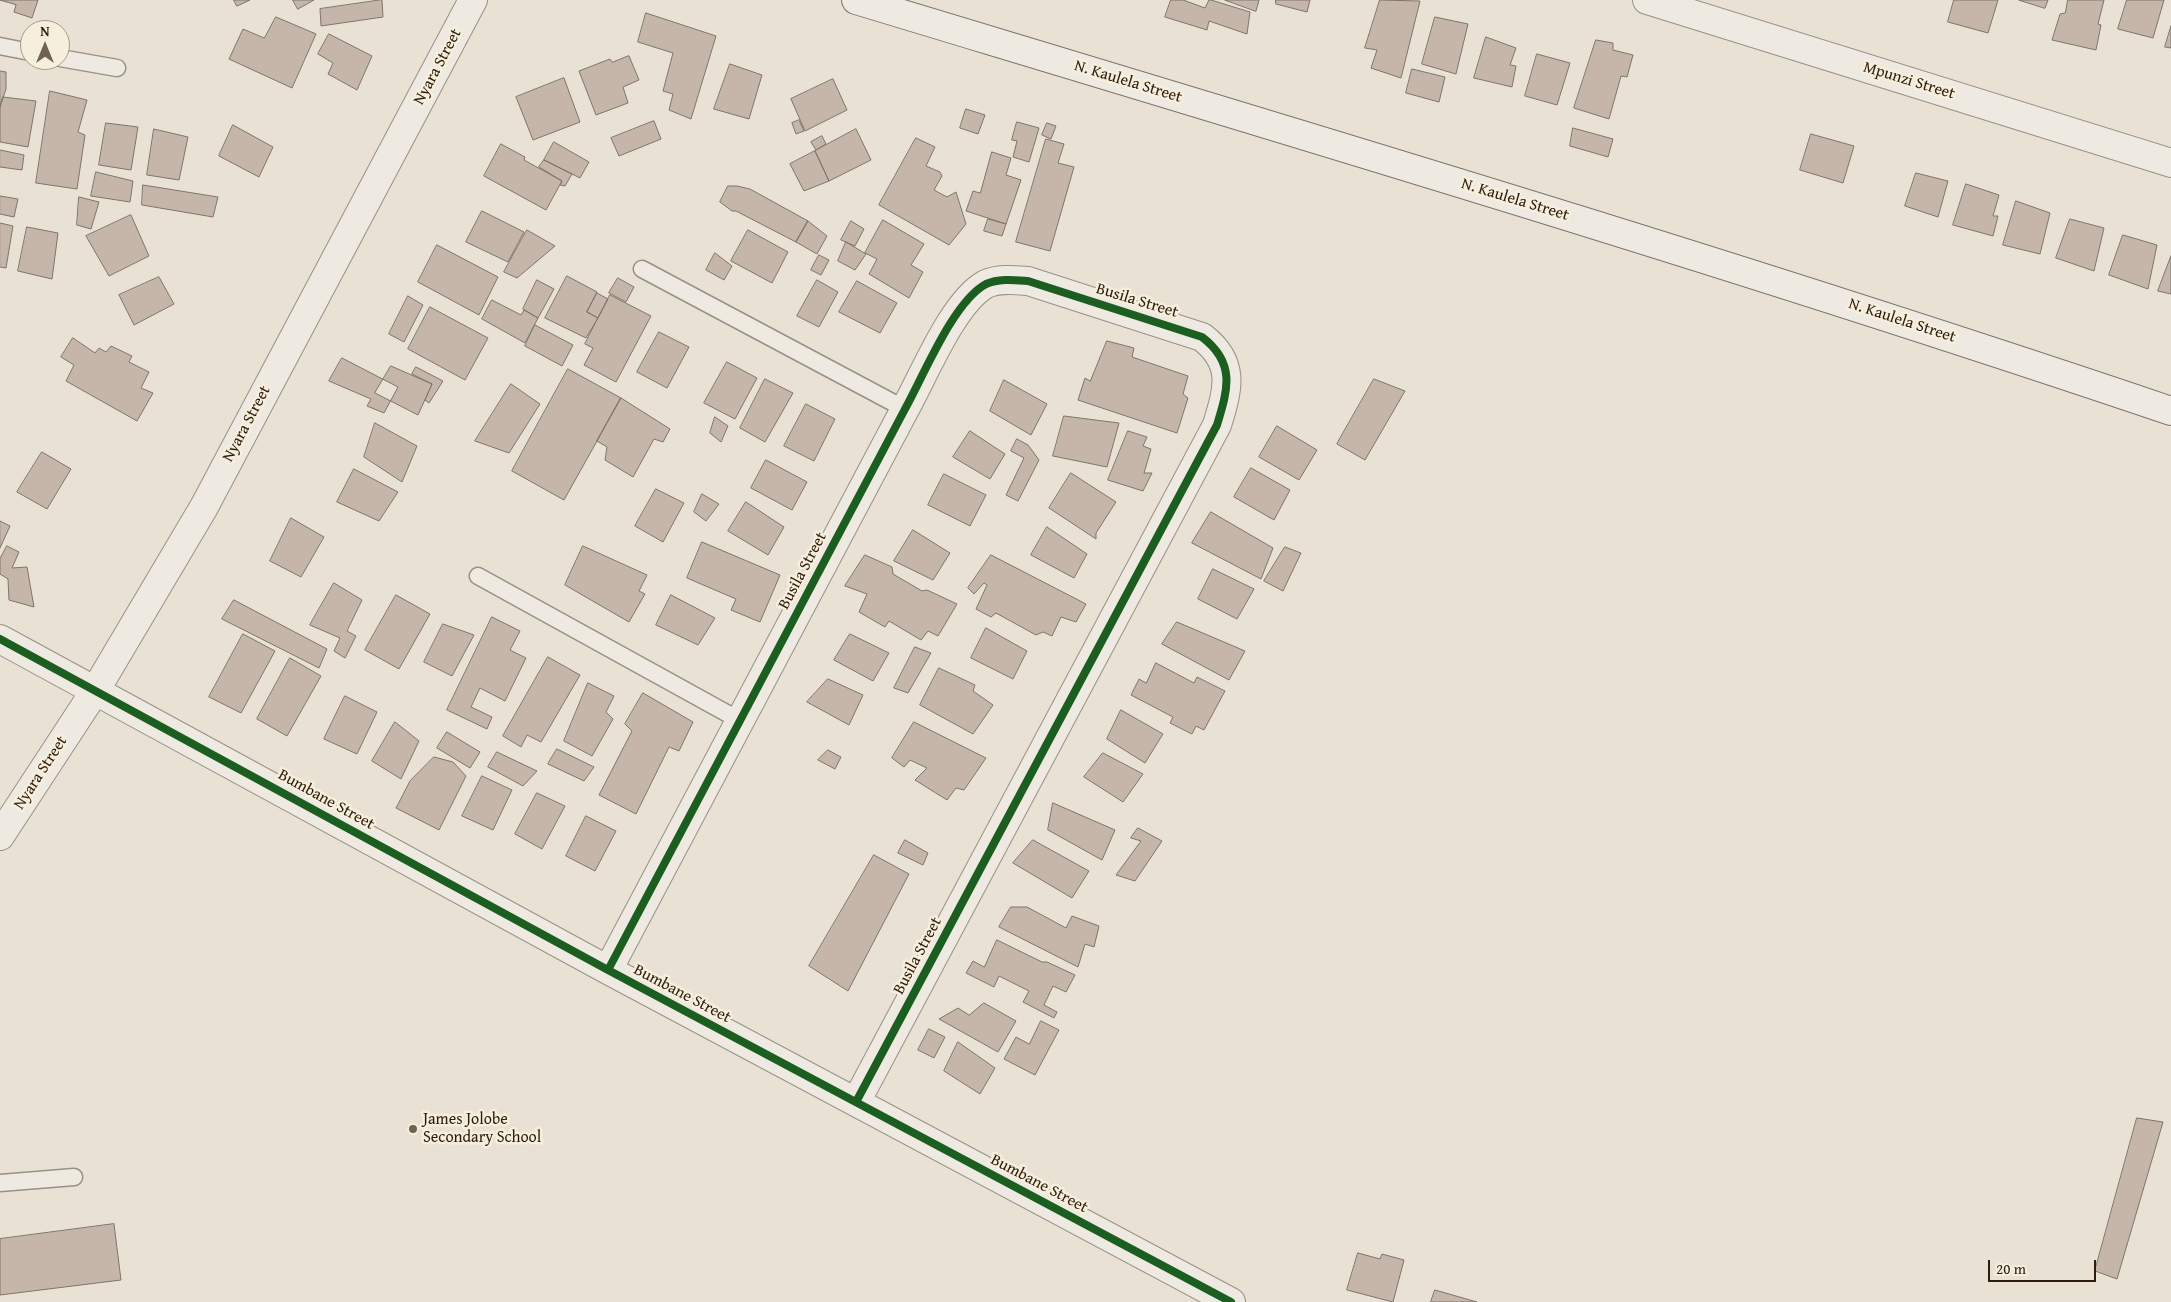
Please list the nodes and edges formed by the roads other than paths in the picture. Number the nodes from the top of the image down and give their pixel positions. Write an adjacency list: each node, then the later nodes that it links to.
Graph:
1 (473, 0): 15 (street, Nyara Street)
2 (856, 0): 12 (street, N. Kaulela Street)
3 (1647, 0): 4 (street, Mpunzi Street)
4 (1691, 6): 9 (street, Mpunzi Street)
5 (0, 46): 6 (lane)
6 (20, 50)
7 (70, 60): 8 (lane)
8 (116, 68)
9 (2171, 163)
10 (642, 269): 11 (lane)
11 (905, 408): 16 (street, Busila Street); 19 (street, Busila Street)
12 (2171, 411)
13 (478, 576): 16 (lane)
14 (0, 639): 15 (street, Bumbane Street)
15 (95, 691): 17 (street, Nyara Street); 18 (street, Bumbane Street)
16 (739, 720): 18 (street, Busila Street)
17 (0, 836)
18 (608, 970): 19 (street, Bumbane Street)
19 (856, 1102): 22 (street, Bumbane Street)
20 (74, 1177): 21 (lane)
21 (0, 1183)
22 (1231, 1302)

